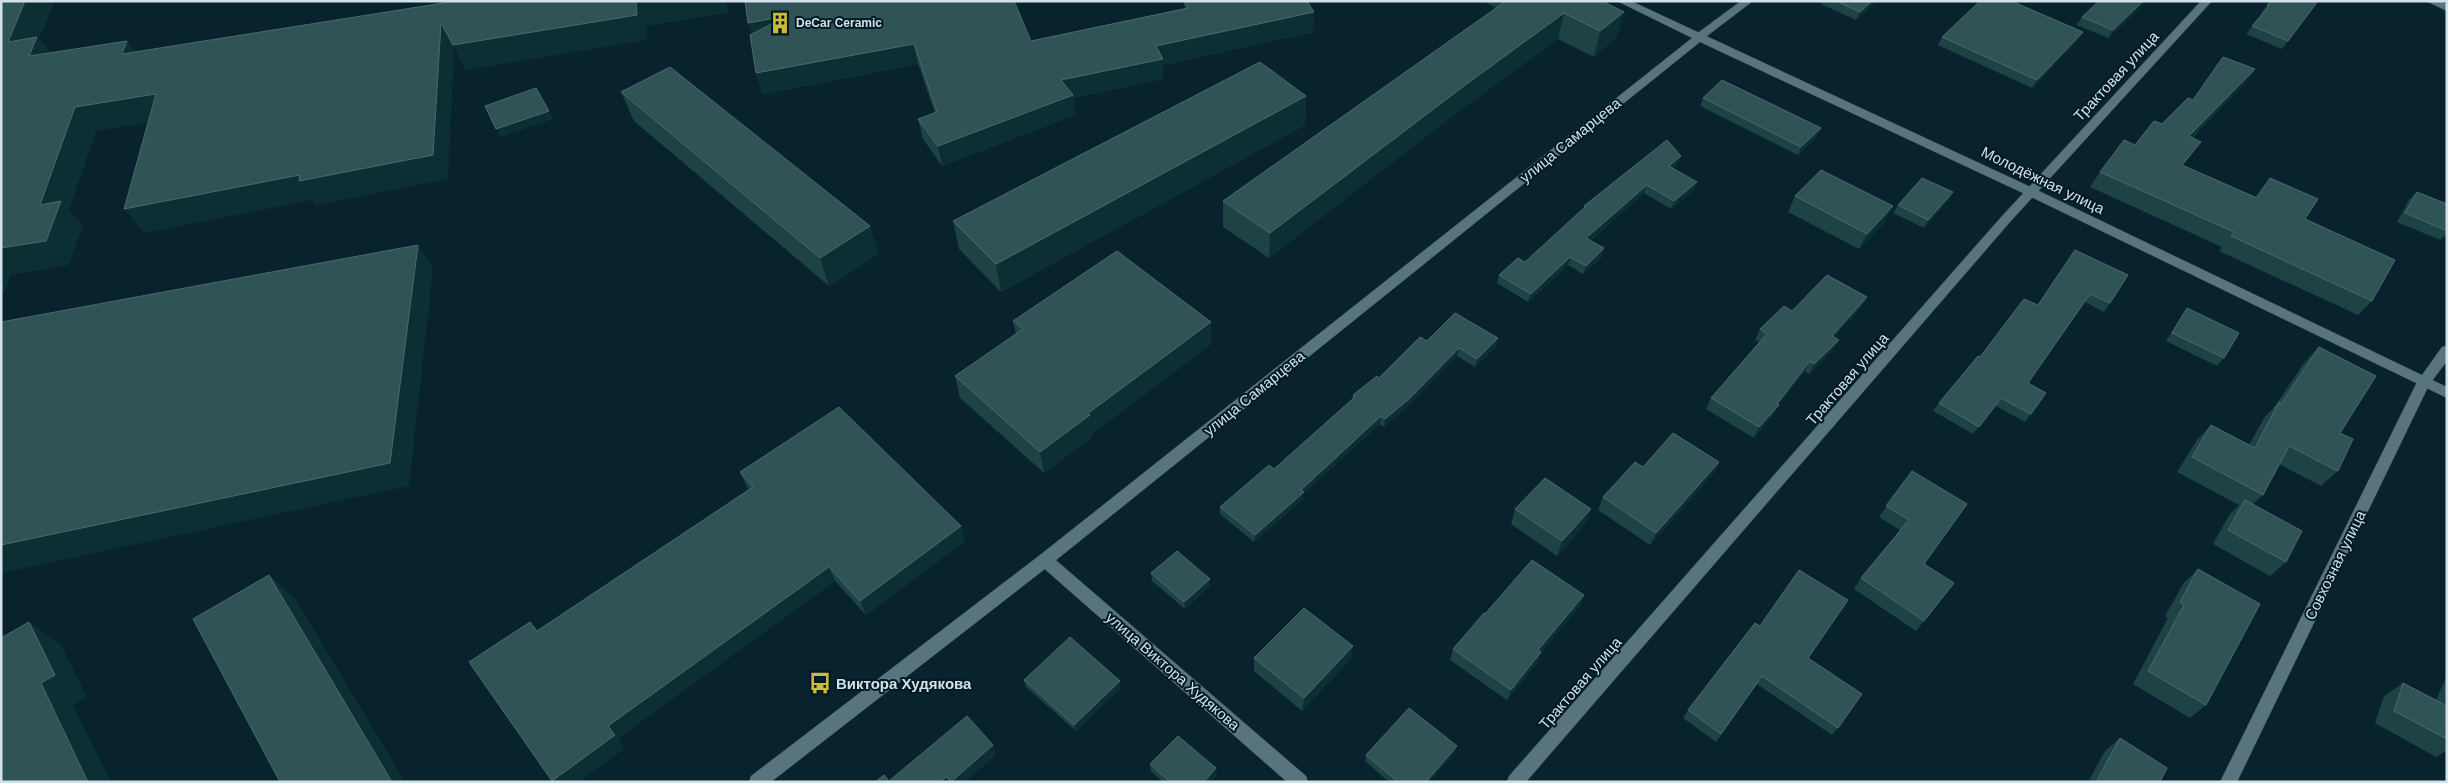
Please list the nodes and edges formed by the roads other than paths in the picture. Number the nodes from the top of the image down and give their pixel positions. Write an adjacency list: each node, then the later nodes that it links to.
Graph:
1 (1622, 1): 6 (street, Молодёжная улица)
2 (1748, 1): 6 (street, улица Самарцева)
3 (2207, 1): 7 (street, Трактовая улица)
4 (2431, 1): 5 (street)
5 (2447, 8)
6 (1700, 37): 7 (street, Молодёжная улица); 11 (street, улица Самарцева)
7 (2031, 192): 9 (street, Молодёжная улица); 14 (street, Трактовая улица)
8 (2447, 351): 9 (street, Совхозная улица)
9 (2424, 382): 10 (street, Молодёжная улица); 15 (street, Совхозная улица)
10 (2447, 393)
11 (1045, 560): 12 (street, улица Самарцева); 13 (street, улица Виктора Худякова)
12 (757, 782)
13 (1300, 782)
14 (1515, 782)
15 (2228, 782)

